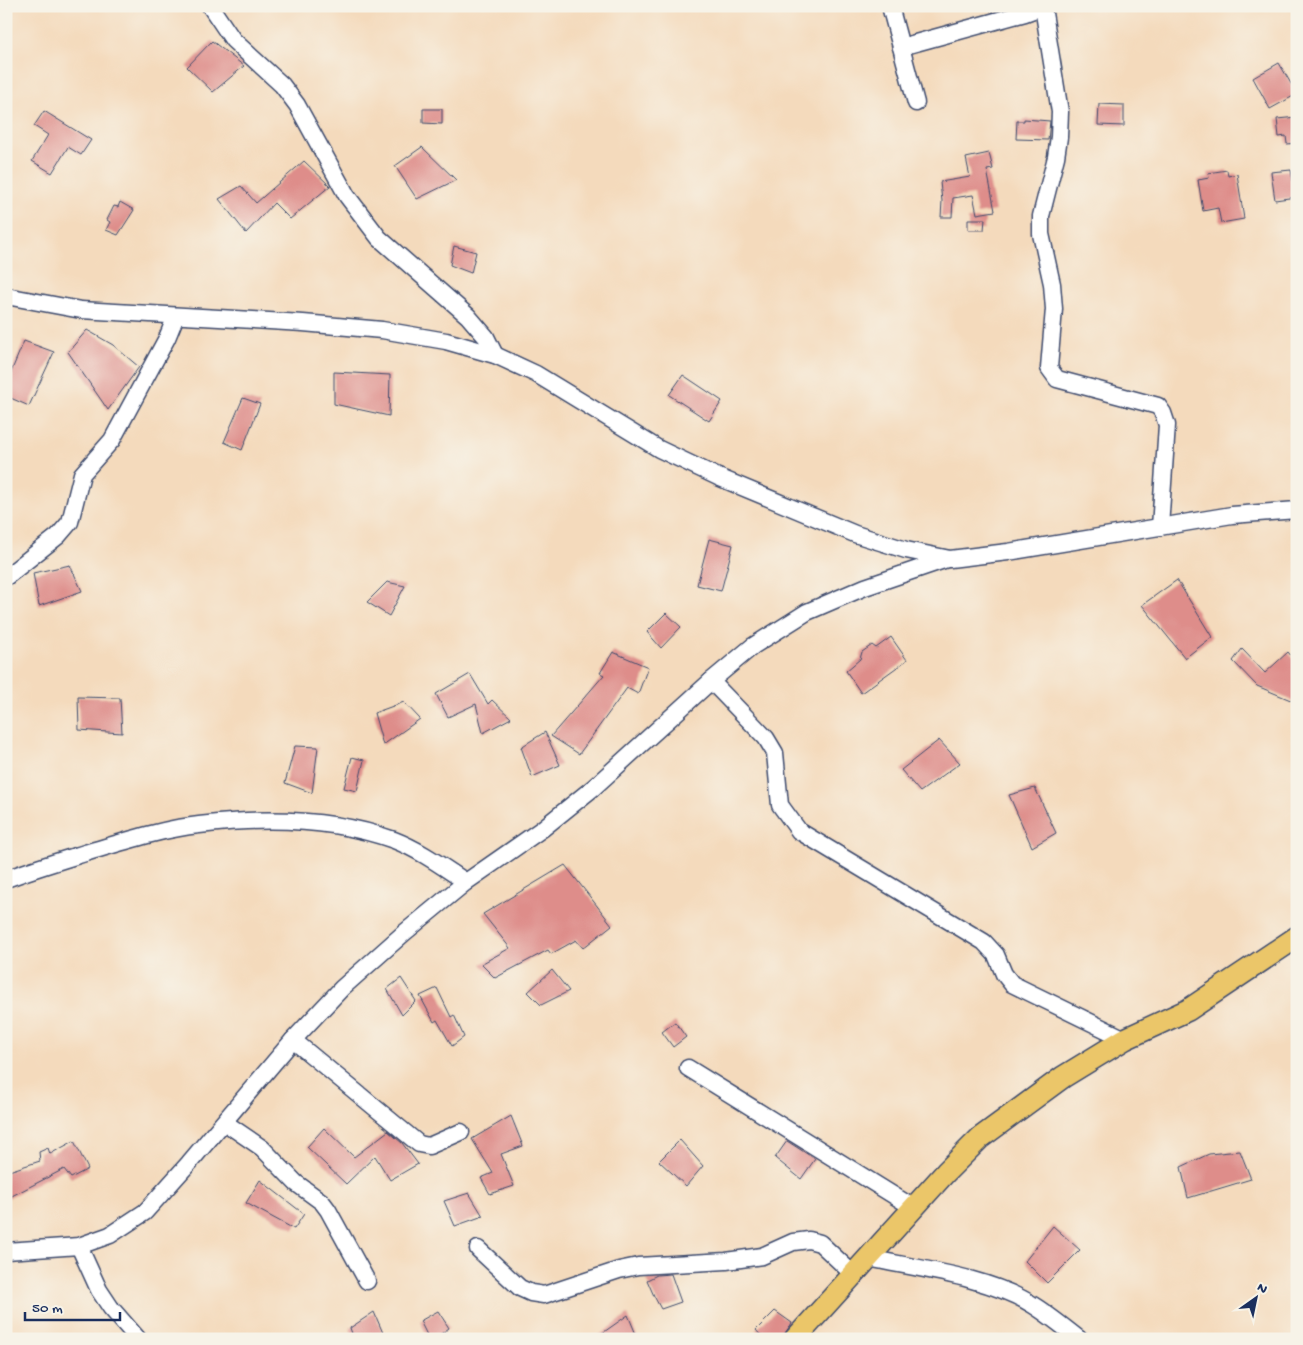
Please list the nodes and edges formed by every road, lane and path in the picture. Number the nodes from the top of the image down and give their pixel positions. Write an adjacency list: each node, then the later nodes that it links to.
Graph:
1 (210, 6): 8 (street)
2 (890, 6): 4 (street)
3 (1044, 7): 4 (street); 10 (street)
4 (901, 47): 5 (street)
5 (916, 103)
6 (6, 296): 7 (street)
7 (176, 316): 8 (street); 12 (street)
8 (495, 355): 11 (street)
9 (1297, 510): 10 (street)
10 (1160, 527): 11 (street)
11 (950, 559): 13 (street)
12 (6, 576)
13 (711, 681): 15 (street); 17 (street)
14 (6, 879): 15 (street)
15 (466, 882): 18 (street)
16 (1297, 937): 17 (main road)
17 (1125, 1039): 22 (main road)
18 (293, 1040): 20 (street); 21 (street)
19 (688, 1068): 22 (street)
20 (224, 1122): 23 (street); 28 (street)
21 (461, 1132)
22 (914, 1208): 26 (main road)
23 (79, 1246): 25 (street); 29 (street)
24 (478, 1249): 27 (street)
25 (6, 1251)
26 (868, 1258): 27 (main road); 31 (street)
27 (854, 1275): 30 (main road)
28 (367, 1281)
29 (138, 1339)
30 (795, 1339)
31 (1079, 1339)

